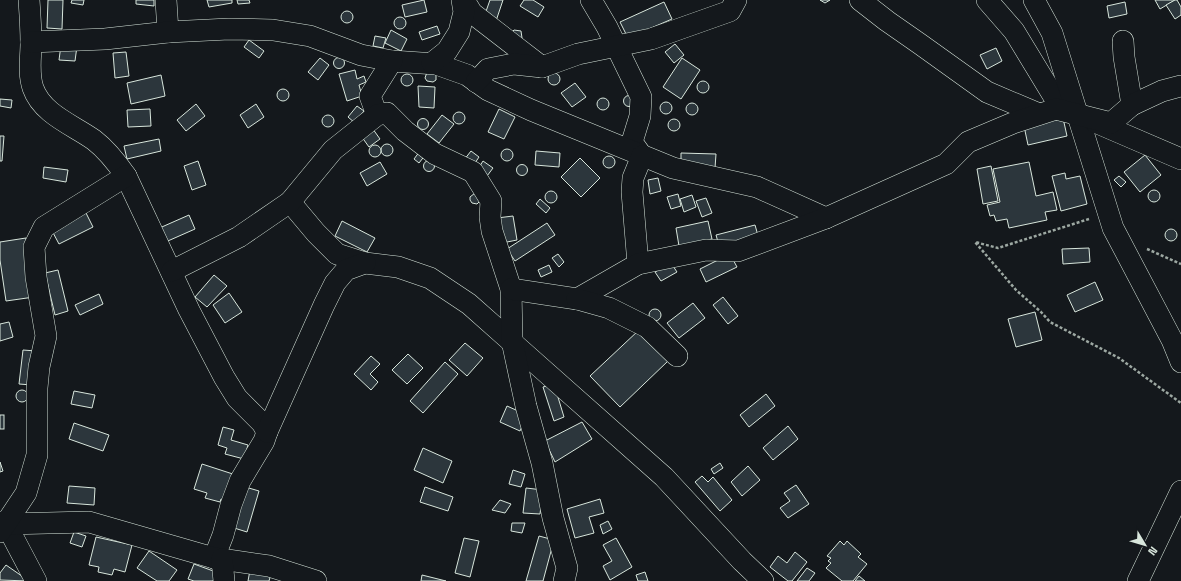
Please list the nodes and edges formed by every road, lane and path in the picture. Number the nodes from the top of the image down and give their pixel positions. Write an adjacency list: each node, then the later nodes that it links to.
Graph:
1 (29, 0): 13 (street)
2 (166, 0): 11 (street)
3 (463, 0): 16 (street); 17 (street)
4 (591, 0): 14 (street)
5 (736, 0): 14 (street)
6 (860, 0): 10 (street)
7 (887, 0): 10 (street)
8 (987, 0): 21 (street)
9 (1034, 0): 21 (street)
10 (887, 22): 22 (street)
11 (168, 32): 13 (street); 15 (street)
12 (1123, 41): 20 (street)
13 (31, 42): 28 (street)
14 (615, 46): 17 (street); 26 (street)
15 (392, 61): 16 (street); 23 (street)
16 (432, 63): 18 (street)
17 (542, 67): 18 (street)
18 (476, 82): 26 (street)
19 (1181, 86): 20 (street)
20 (1132, 105): 21 (street)
21 (1070, 112): 22 (street); 24 (street); 30 (street)
22 (1039, 114): 31 (street)
23 (377, 115): 29 (street); 37 (street)
24 (1124, 134): 25 (street); 27 (street)
25 (1181, 152)
26 (642, 156): 31 (street); 34 (street)
27 (1181, 159)
28 (126, 176): 36 (street); 45 (street)
29 (290, 202): 33 (street); 36 (street)
30 (1109, 217): 41 (street); 42 (path)
31 (826, 218): 34 (street)
32 (1145, 248): 35 (path)
33 (365, 263): 39 (street); 43 (street)
34 (638, 264): 38 (street)
35 (1181, 264)
36 (172, 271): 43 (street)
37 (512, 289): 38 (street); 39 (street)
38 (577, 300): 40 (street)
39 (512, 341): 50 (street); 51 (street)
40 (677, 356)
41 (1181, 362)
42 (1181, 403)
43 (266, 432): 46 (street)
44 (1181, 491): 52 (street)
45 (2, 526): 46 (street); 47 (street)
46 (218, 559): 48 (street); 49 (street)
47 (36, 581)
48 (224, 581)
49 (316, 581)
50 (564, 581)
51 (763, 581)
52 (1138, 581)

